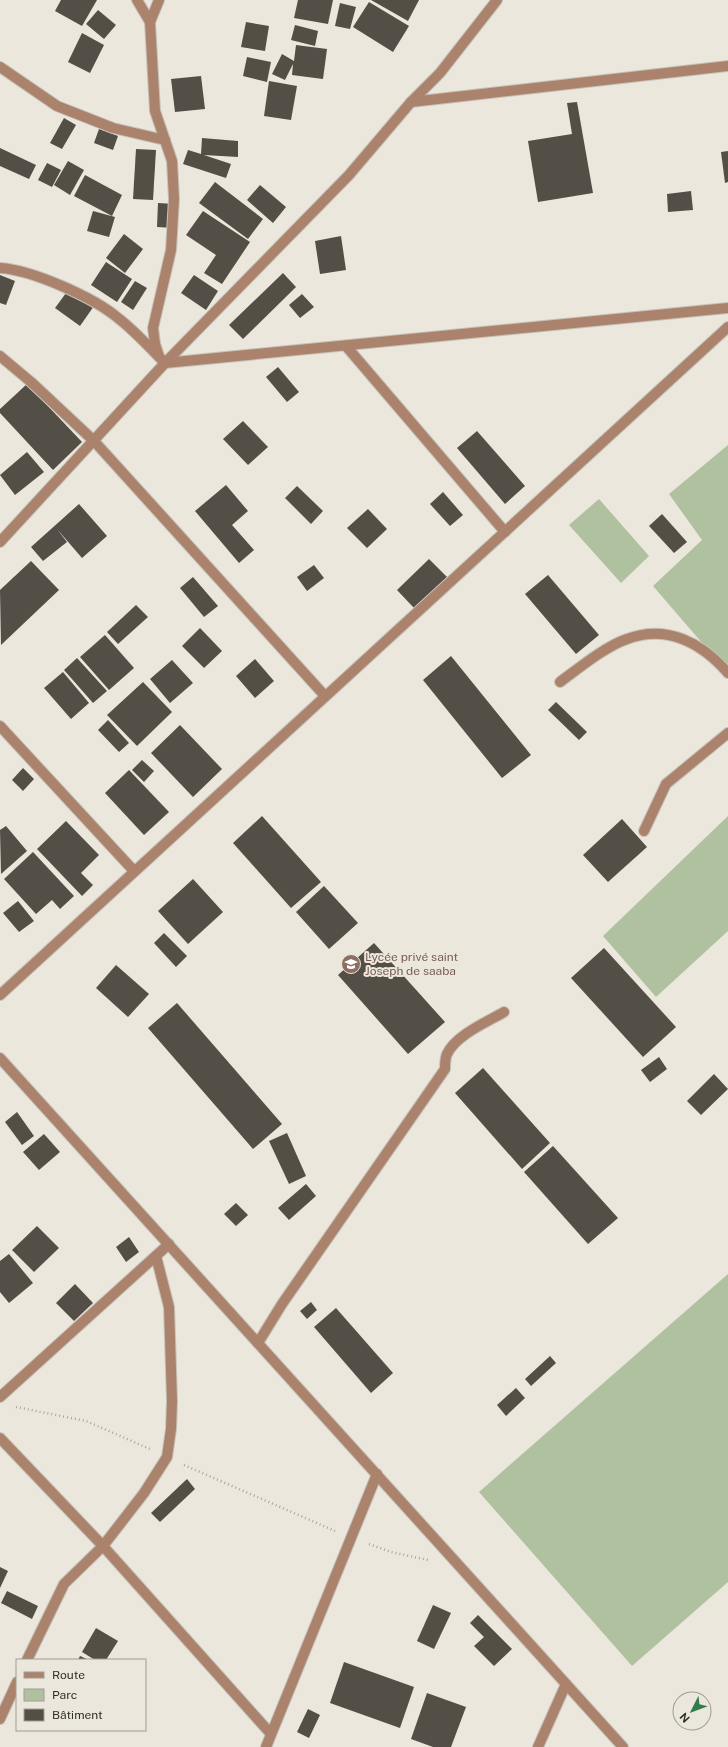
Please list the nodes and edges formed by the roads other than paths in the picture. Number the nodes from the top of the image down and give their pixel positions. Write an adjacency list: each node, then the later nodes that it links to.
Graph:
1 (137, 0): 4 (street)
2 (159, 0): 4 (street)
3 (497, 0): 7 (street)
4 (150, 22): 8 (street)
5 (728, 66): 7 (street)
6 (0, 67): 8 (street)
7 (411, 102): 14 (street)
8 (165, 140): 14 (street)
9 (0, 268): 14 (street)
10 (728, 308): 12 (street)
11 (728, 327): 16 (street)
12 (346, 346): 14 (street); 16 (street)
13 (0, 356): 15 (street)
14 (162, 361): 15 (street)
15 (94, 441): 17 (street); 20 (street)
16 (505, 532): 20 (street)
17 (0, 542)
18 (728, 673): 19 (street)
19 (560, 682)
20 (326, 696): 24 (street)
21 (0, 726): 24 (street)
22 (728, 734): 23 (street)
23 (644, 831)
24 (134, 871): 25 (street)
25 (0, 995)
26 (504, 1012): 30 (street)
27 (0, 1058): 28 (street)
28 (169, 1244): 29 (street); 30 (street)
29 (156, 1256): 31 (street); 34 (street)
30 (258, 1343): 33 (street)
31 (0, 1397)
32 (0, 1438): 34 (street)
33 (377, 1474): 37 (street); 39 (street)
34 (103, 1546): 35 (street); 39 (street)
35 (28, 1659)
36 (16, 1684): 38 (street)
37 (566, 1684): 41 (street); 42 (street)
38 (0, 1719)
39 (271, 1734): 40 (street)
40 (266, 1747)
41 (538, 1747)
42 (623, 1747)

